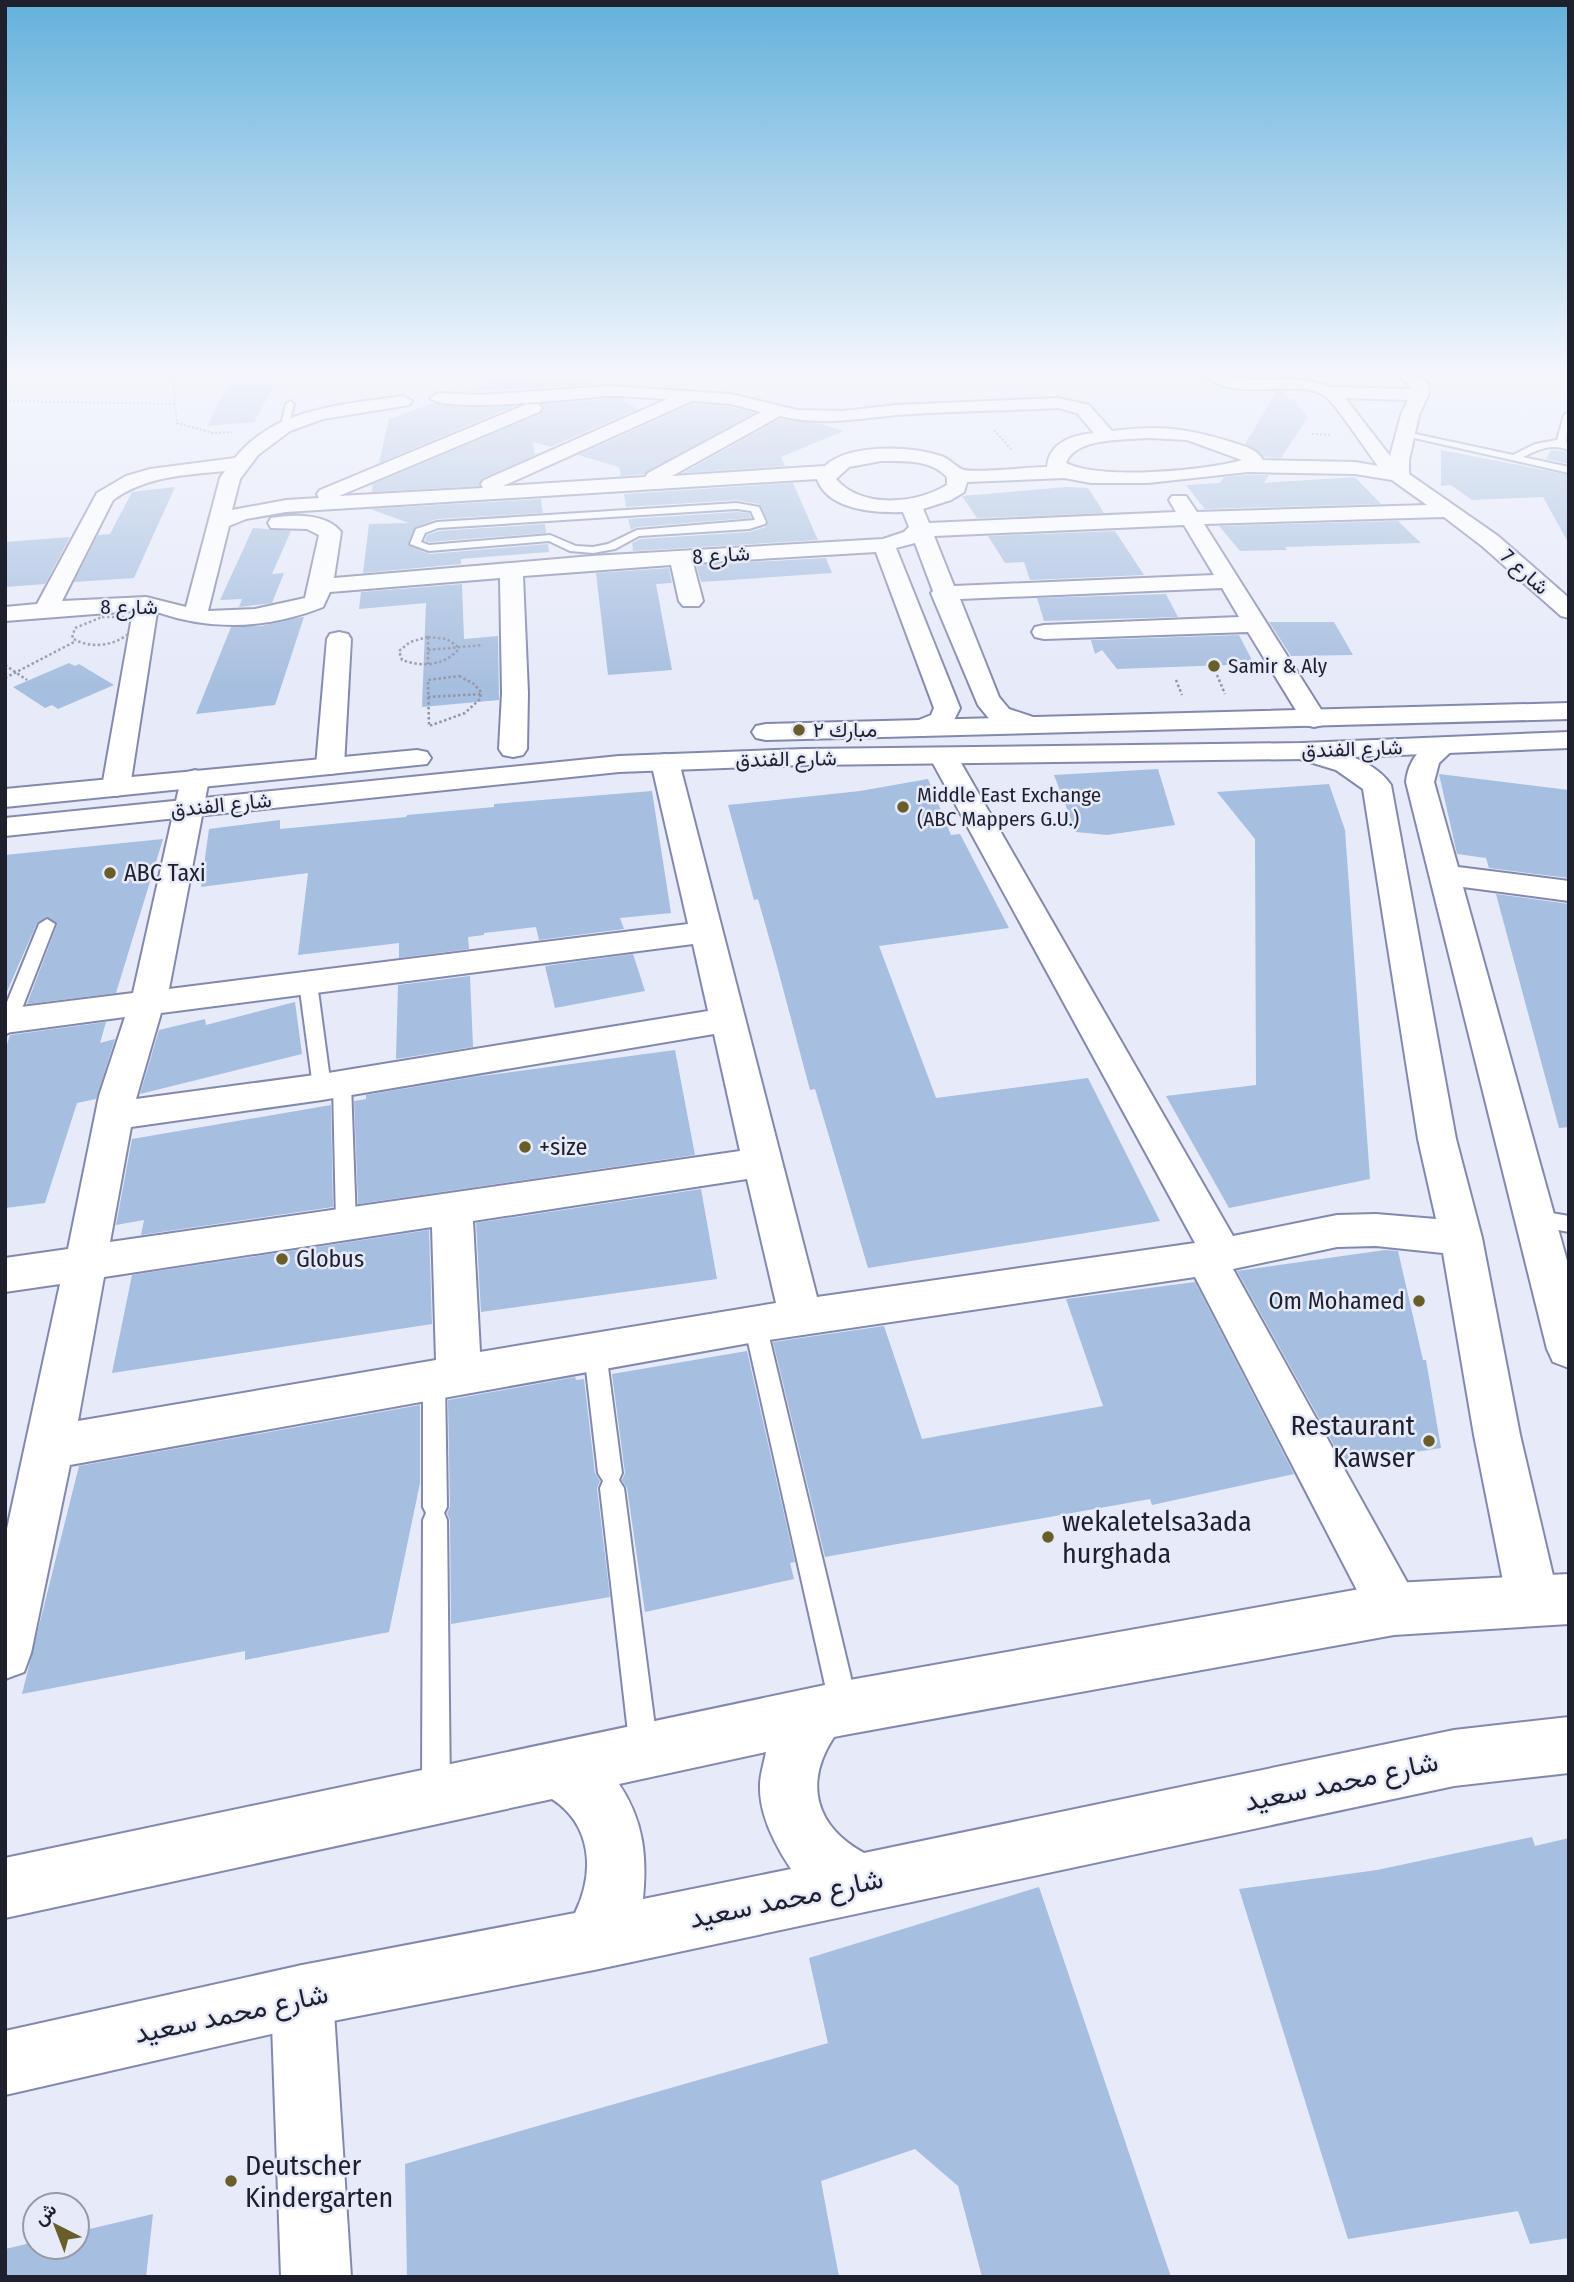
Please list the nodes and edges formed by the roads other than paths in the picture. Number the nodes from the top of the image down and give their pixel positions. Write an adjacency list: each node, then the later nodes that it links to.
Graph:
1 (148, 476): 36 (street)
2 (231, 476): 22 (street)
3 (368, 476): 16 (street)
4 (508, 476): 15 (street)
5 (656, 476): 14 (street)
6 (831, 476): 13 (street)
7 (968, 476): 11 (street)
8 (1142, 476): 12 (street)
9 (1169, 476): 12 (street)
10 (1401, 476): 18 (street, شارع 7)
11 (957, 477): 17 (street)
12 (1165, 477): 21 (street)
13 (829, 480): 14 (street); 17 (street); 23 (street)
14 (644, 483): 15 (street)
15 (467, 495): 16 (street)
16 (302, 505): 22 (street)
17 (911, 505): 24 (street)
18 (1449, 512): 21 (street, شارع 8); 37 (street, شارع 7)
19 (614, 515): 20 (lane); 25 (lane); 25 (lane)
20 (567, 517): 27 (lane); 27 (lane)
21 (1191, 518): 24 (street, شارع 8); 31 (street)
22 (219, 525): 32 (street); 39 (street)
23 (834, 529): 26 (street, شارع 8); 29 (street, شارع 8)
24 (918, 530): 26 (street, شارع 8); 33 (street)
25 (622, 539): 28 (lane)
26 (884, 545): 45 (street)
27 (568, 546): 28 (lane)
28 (593, 557): 29 (street, شارع 8); 30 (street, شارع 8)
29 (680, 558): 34 (street)
30 (511, 570): 32 (street, شارع 8); 48 (street)
31 (1228, 581): 33 (street); 40 (street)
32 (321, 586): 39 (street, شارع 8)
33 (943, 593): 44 (street)
34 (691, 601)
35 (146, 604): 36 (street, شارع 8); 39 (street, شارع 8); 56 (street)
36 (45, 611): 38 (street, شارع 8)
37 (1569, 611)
38 (5, 614)
39 (195, 617)
40 (1256, 624): 41 (street); 47 (street)
41 (1044, 632)
42 (340, 639): 55 (street)
43 (1569, 711): 47 (street, شارع الفندق)
44 (1029, 725): 45 (street, شارع الفندق); 47 (street, شارع الفندق)
45 (924, 728): 50 (street, شارع الفندق)
46 (734, 733): 50 (street, شارع الفندق)
47 (1309, 735): 51 (street, شارع الفندق); 53 (street, شارع الفندق); 75 (street)
48 (638, 738)
49 (1569, 740): 51 (street, شارع الفندق)
50 (804, 744): 53 (street, شارع الفندق); 54 (street, شارع الفندق)
51 (1443, 746): 60 (street)
52 (448, 755): 55 (street, شارع الفندق)
53 (943, 756): 76 (street)
54 (664, 762): 57 (street, شارع الفندق); 63 (street)
55 (330, 766): 57 (street, شارع الفندق)
56 (116, 787): 57 (street, شارع الفندق); 58 (street, شارع الفندق)
57 (191, 794): 59 (street, شارع الفندق); 65 (street)
58 (5, 798)
59 (5, 827)
60 (1445, 875): 61 (street); 72 (street)
61 (1569, 891)
62 (47, 924): 67 (lane)
63 (706, 932): 64 (street); 66 (street)
64 (309, 983): 65 (street); 68 (lane)
65 (146, 1005): 67 (street); 69 (street)
66 (728, 1020): 68 (street); 70 (street)
67 (6, 1024)
68 (332, 1085): 69 (street); 73 (lane)
69 (114, 1116): 77 (street)
70 (763, 1161): 71 (street); 79 (street)
71 (452, 1208): 73 (street); 83 (street)
72 (1534, 1218): 74 (lane); 81 (street)
73 (346, 1223): 77 (street)
74 (1569, 1224)
75 (1461, 1238): 76 (street); 85 (street)
76 (1214, 1256): 79 (street); 86 (street)
77 (85, 1262): 78 (street); 84 (street)
78 (5, 1275)
79 (801, 1319): 80 (street)
80 (755, 1324): 82 (street); 88 (lane)
81 (1569, 1349)
82 (595, 1352): 83 (street); 90 (lane)
83 (447, 1378): 84 (street); 92 (lane)
84 (50, 1447): 87 (street)
85 (1551, 1600): 86 (street)
86 (1394, 1609): 88 (street)
87 (5, 1653)
88 (830, 1711): 90 (street); 93 (street)
89 (1569, 1745): 93 (street, شارع محمد سعيد)
90 (645, 1751): 91 (street)
91 (558, 1770): 92 (street); 95 (street)
92 (436, 1796): 94 (street)
93 (857, 1882): 95 (street, شارع محمد سعيد)
94 (5, 1888)
95 (594, 1940): 96 (street, شارع محمد سعيد)
96 (302, 1996): 97 (street, شارع محمد سعيد); 98 (street)
97 (5, 2063)
98 (316, 2277)

